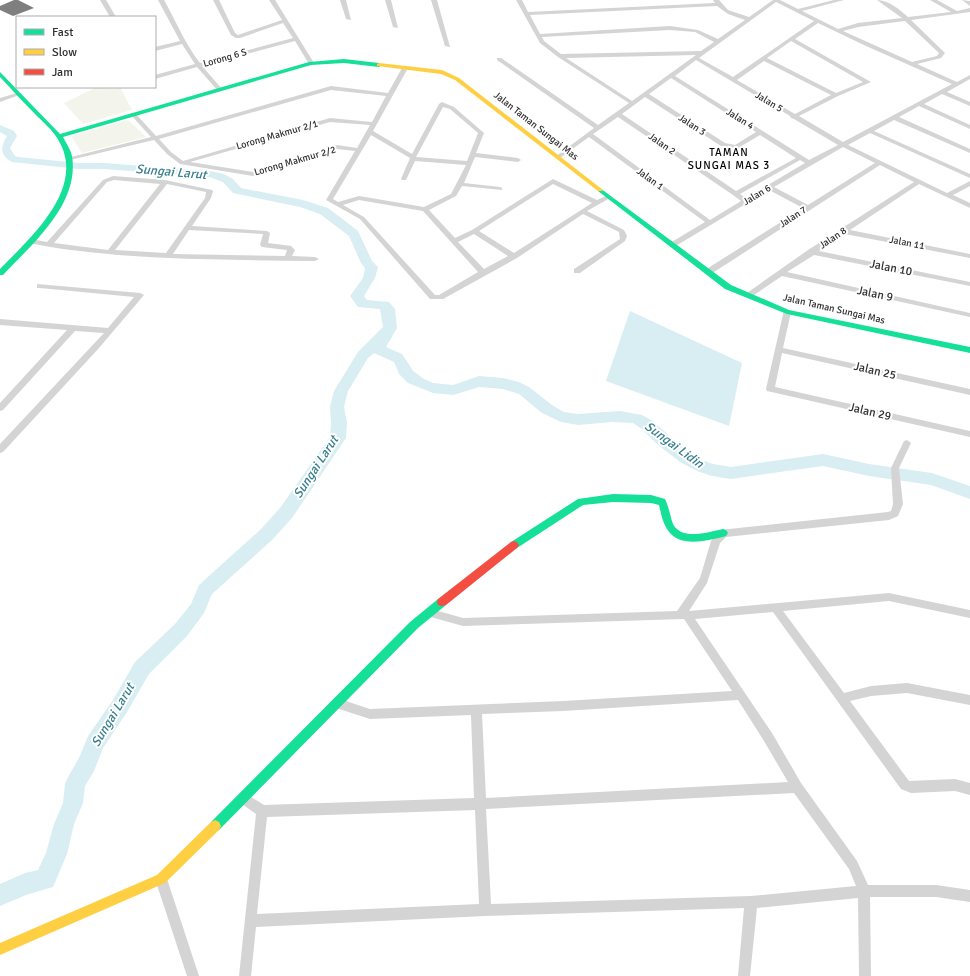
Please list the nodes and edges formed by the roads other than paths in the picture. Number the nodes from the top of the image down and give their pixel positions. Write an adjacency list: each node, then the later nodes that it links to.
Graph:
1 (103, 0): 20 (street)
2 (161, 0): 32 (street)
3 (216, 0): 24 (street)
4 (272, 0): 24 (street)
5 (343, 0): 21 (street)
6 (388, 0): 26 (street)
7 (434, 0): 33 (street)
8 (518, 0): 19 (street)
9 (776, 0): 16 (street); 22 (street)
10 (841, 0): 16 (street)
11 (880, 0): 23 (street)
12 (934, 0): 18 (street)
13 (965, 0): 15 (street)
14 (717, 2): 19 (street); 22 (street)
15 (970, 4)
16 (798, 10): 25 (street)
17 (970, 10): 18 (street)
18 (956, 13): 23 (street)
19 (526, 14): 28 (street)
20 (112, 16)
21 (349, 19)
22 (749, 19): 31 (street)
23 (906, 19): 27 (street); 41 (street)
24 (283, 20): 29 (street)
25 (818, 20): 27 (street); 30 (street)
26 (396, 27)
27 (839, 30): 41 (street)
28 (538, 36): 31 (street); 36 (street)
29 (295, 39): 40 (street); 42 (street, Lorong 6 S)
30 (791, 39): 39 (street); 55 (street)
31 (717, 41): 35 (street)
32 (183, 42): 34 (street); 42 (street)
33 (448, 46)
34 (156, 49)
35 (702, 53): 36 (street); 37 (street)
36 (560, 56): 57 (street)
37 (696, 58): 45 (street); 48 (street, Jalan 5)
38 (499, 59): 66 (street)
39 (764, 59): 48 (street); 55 (street)
40 (311, 63): 43 (street, Jalan Taman Sungai Mas); 50 (street, Jalan Taman Sungai Mas)
41 (910, 64): 49 (street)
42 (198, 66): 46 (street, Lorong 6 S); 50 (street)
43 (405, 68): 54 (street); 77 (street, Jalan Taman Sungai Mas)
44 (0, 74): 52 (street)
45 (671, 76): 53 (street); 69 (street, Jalan 4)
46 (156, 77)
47 (968, 79): 49 (street, Jalan 6)
48 (734, 80): 62 (street, Jalan 5)
49 (957, 84): 51 (street, Jalan 6)
50 (220, 90): 60 (street, Jalan Taman Sungai Mas)
51 (942, 92): 58 (street, Jalan 6); 59 (street)
52 (19, 94): 56 (street); 71 (street)
53 (645, 94): 57 (street); 69 (street, Jalan 3)
54 (390, 95): 64 (street); 72 (street)
55 (836, 95): 62 (street)
56 (0, 100)
57 (632, 103): 61 (street)
58 (919, 104): 63 (street, Jalan 6); 65 (street)
59 (970, 104)
60 (133, 114): 71 (street, Jalan Taman Sungai Mas); 72 (street)
61 (618, 114): 66 (street); 94 (street, Jalan 2)
62 (793, 116): 73 (street, Jalan 5)
63 (895, 118): 67 (street, Jalan 6); 75 (street)
64 (374, 124): 68 (street); 82 (street, Lorong Makmur 2/1)
65 (970, 126)
66 (598, 128): 70 (street)
67 (870, 131): 73 (street, Jalan 6); 86 (street)
68 (370, 132): 74 (street); 78 (street)
69 (761, 132): 79 (street, Jalan 4)
70 (589, 134): 77 (street); 104 (street, Jalan 1)
71 (59, 136): 81 (street)
72 (155, 138): 81 (street); 82 (street)
73 (843, 145): 84 (street, Jalan 6); 85 (street, Jalan 5)
74 (358, 150): 82 (street, Lorong Makmur 2/2); 99 (street)
75 (970, 152)
76 (472, 155): 78 (street); 80 (street); 83 (street)
77 (558, 157): 96 (street, Jalan Taman Sungai Mas)
78 (413, 158): 83 (street); 87 (street)
79 (800, 158): 84 (street, Jalan 4); 94 (street)
80 (518, 160)
81 (70, 161): 108 (street)
82 (182, 163)
83 (469, 163): 91 (street)
84 (809, 163): 92 (street, Jalan 6)
85 (879, 163): 89 (street, Jalan 5); 101 (street, Jalan 7)
86 (970, 176)
87 (404, 179)
88 (165, 182): 105 (street); 110 (street); 112 (street)
89 (918, 182): 95 (street, Jalan 5); 107 (street, Jalan 8)
90 (970, 183): 95 (street)
91 (460, 184): 93 (street); 102 (street)
92 (769, 187): 97 (street, Jalan 6); 101 (street)
93 (500, 189)
94 (735, 194): 97 (street, Jalan 2)
95 (948, 195): 100 (street, Jalan 5)
96 (608, 196): 98 (street); 111 (street, Jalan Taman Sungai Mas)
97 (746, 201): 104 (street, Jalan 6)
98 (596, 202): 103 (street); 106 (street)
99 (338, 204): 102 (street); 122 (street)
100 (970, 206)
101 (808, 208): 120 (street, Jalan 7)
102 (424, 209): 109 (street)
103 (583, 212): 115 (street); 119 (street)
104 (710, 223): 111 (street, Jalan 6)
105 (187, 228): 114 (street); 117 (street)
106 (474, 231): 109 (street); 115 (street)
107 (843, 231): 113 (street, Jalan 8); 116 (street, Jalan 11)
108 (31, 241): 110 (street); 121 (street)
109 (454, 241): 122 (street)
110 (48, 245): 112 (street)
111 (672, 245): 120 (street, Jalan Taman Sungai Mas)
112 (110, 252): 114 (street)
113 (811, 252): 123 (street, Jalan 8); 124 (street, Jalan 10)
114 (168, 256): 117 (street)
115 (514, 256): 122 (street)
116 (970, 256)
117 (288, 259): 118 (street)
118 (315, 260)
119 (576, 271)
120 (708, 272): 126 (street, Jalan Taman Sungai Mas)
121 (0, 273)
122 (482, 273)
123 (781, 273): 126 (street, Jalan 8); 128 (street, Jalan 9)
124 (970, 284)
125 (40, 286): 131 (street)
126 (748, 295): 127 (street, Jalan Taman Sungai Mas)
127 (787, 312): 132 (street); 133 (street, Jalan Taman Sungai Mas)
128 (970, 315)
129 (1, 324): 130 (street)
130 (72, 328): 131 (street); 135 (street)
131 (110, 331): 138 (street)
132 (779, 350): 134 (street, Jalan 25); 136 (street, Jalan 29)
133 (970, 350)
134 (970, 392)
135 (0, 408)
136 (970, 434)
137 (907, 444): 139 (street)
138 (0, 450)
139 (723, 533): 141 (street); 143 (street)
140 (775, 607): 142 (street); 143 (street); 145 (street)
141 (431, 613): 143 (street); 147 (street)
142 (970, 614)
143 (684, 615): 144 (street)
144 (739, 695): 148 (street); 149 (street)
145 (841, 699): 146 (street); 150 (street)
146 (970, 700)
147 (337, 703): 148 (street); 151 (street)
148 (476, 710): 152 (street)
149 (797, 787): 152 (street); 155 (street)
150 (970, 789)
151 (244, 798): 153 (street); 154 (street)
152 (481, 804): 153 (street); 158 (street)
153 (262, 811): 159 (street)
154 (161, 879): 160 (street); 161 (street)
155 (864, 892): 156 (street); 157 (street); 164 (street)
156 (970, 896)
157 (751, 902): 158 (street); 163 (street)
158 (485, 910): 159 (street)
159 (250, 921): 162 (street)
160 (0, 949)
161 (193, 976)
162 (245, 976)
163 (744, 976)
164 (865, 976)

